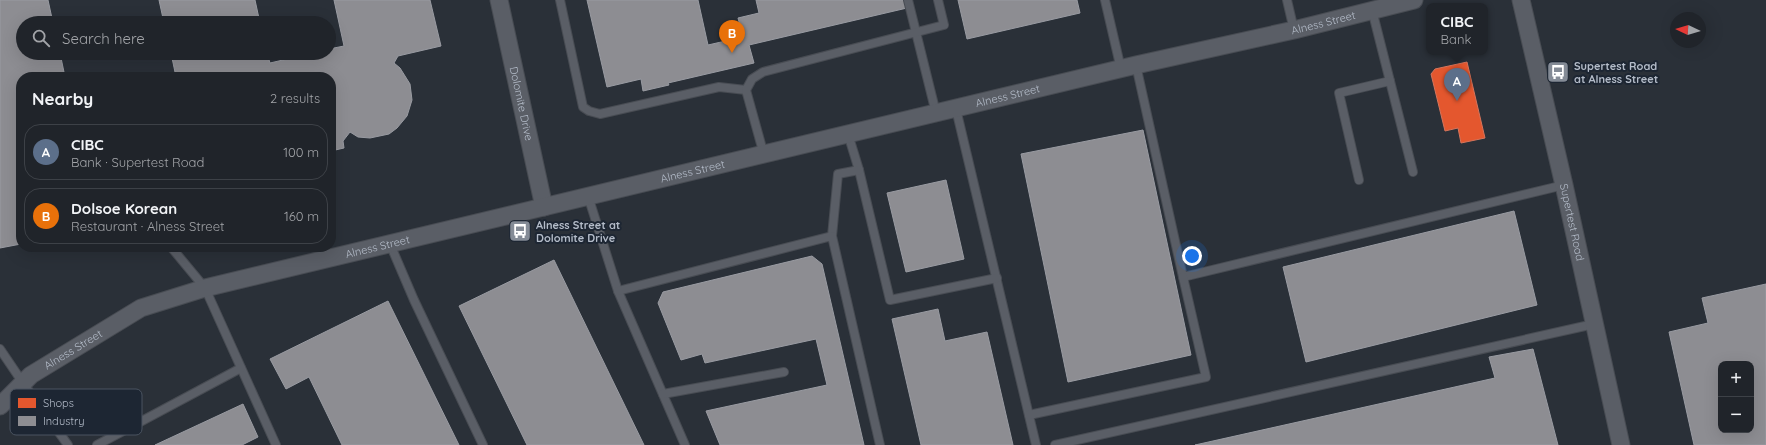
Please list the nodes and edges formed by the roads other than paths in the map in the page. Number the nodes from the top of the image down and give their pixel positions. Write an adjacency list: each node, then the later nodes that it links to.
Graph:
1 (499, 0): 24 (street, Dolomite Drive)
2 (560, 0): 14 (lane)
3 (908, 0): 11 (lane)
4 (938, 0): 11 (lane)
5 (1105, 0): 12 (lane)
6 (1287, 0): 10 (lane)
7 (1414, 0): 9 (street, Alness Street)
8 (1521, 0): 22 (street, Supertest Road)
9 (1372, 10): 10 (street, Alness Street); 13 (lane)
10 (1294, 30): 12 (street, Alness Street)
11 (916, 32): 14 (lane); 16 (lane)
12 (1129, 67): 15 (street, Alness Street); 28 (lane)
13 (1390, 81): 20 (lane); 21 (lane)
14 (746, 90): 18 (lane)
15 (956, 109): 16 (street, Alness Street); 29 (lane)
16 (936, 113): 17 (street, Alness Street)
17 (848, 134): 18 (street, Alness Street); 19 (lane)
18 (764, 155): 23 (street, Alness Street)
19 (859, 170): 25 (lane); 29 (lane)
20 (1413, 172)
21 (1359, 180)
22 (1564, 185): 28 (lane); 32 (street, Supertest Road)
23 (588, 196): 24 (street, Alness Street); 31 (lane)
24 (544, 207): 26 (street, Alness Street)
25 (832, 236): 31 (lane); 51 (lane)
26 (390, 244): 30 (street, Alness Street); 49 (lane)
27 (175, 252): 30 (lane)
28 (1183, 277): 42 (lane)
29 (997, 278): 42 (lane)
30 (205, 288): 34 (lane); 36 (street, Alness Street)
31 (618, 291): 39 (lane)
32 (1594, 324): 53 (lane); 54 (street, Supertest Road)
33 (0, 349): 36 (lane)
34 (241, 368): 43 (lane); 48 (lane)
35 (784, 372): 39 (lane)
36 (23, 383): 37 (street, Alness Street); 38 (lane)
37 (17, 389)
38 (27, 389)
39 (663, 394): 50 (lane)
40 (10, 396): 41 (street, Alness Street)
41 (0, 406)
42 (1029, 415): 52 (lane)
43 (142, 421)
44 (61, 435): 46 (lane)
45 (117, 435): 47 (lane)
46 (68, 445)
47 (98, 445)
48 (276, 445)
49 (483, 445)
50 (685, 445)
51 (880, 445)
52 (1036, 445)
53 (1055, 445)
54 (1621, 445)

